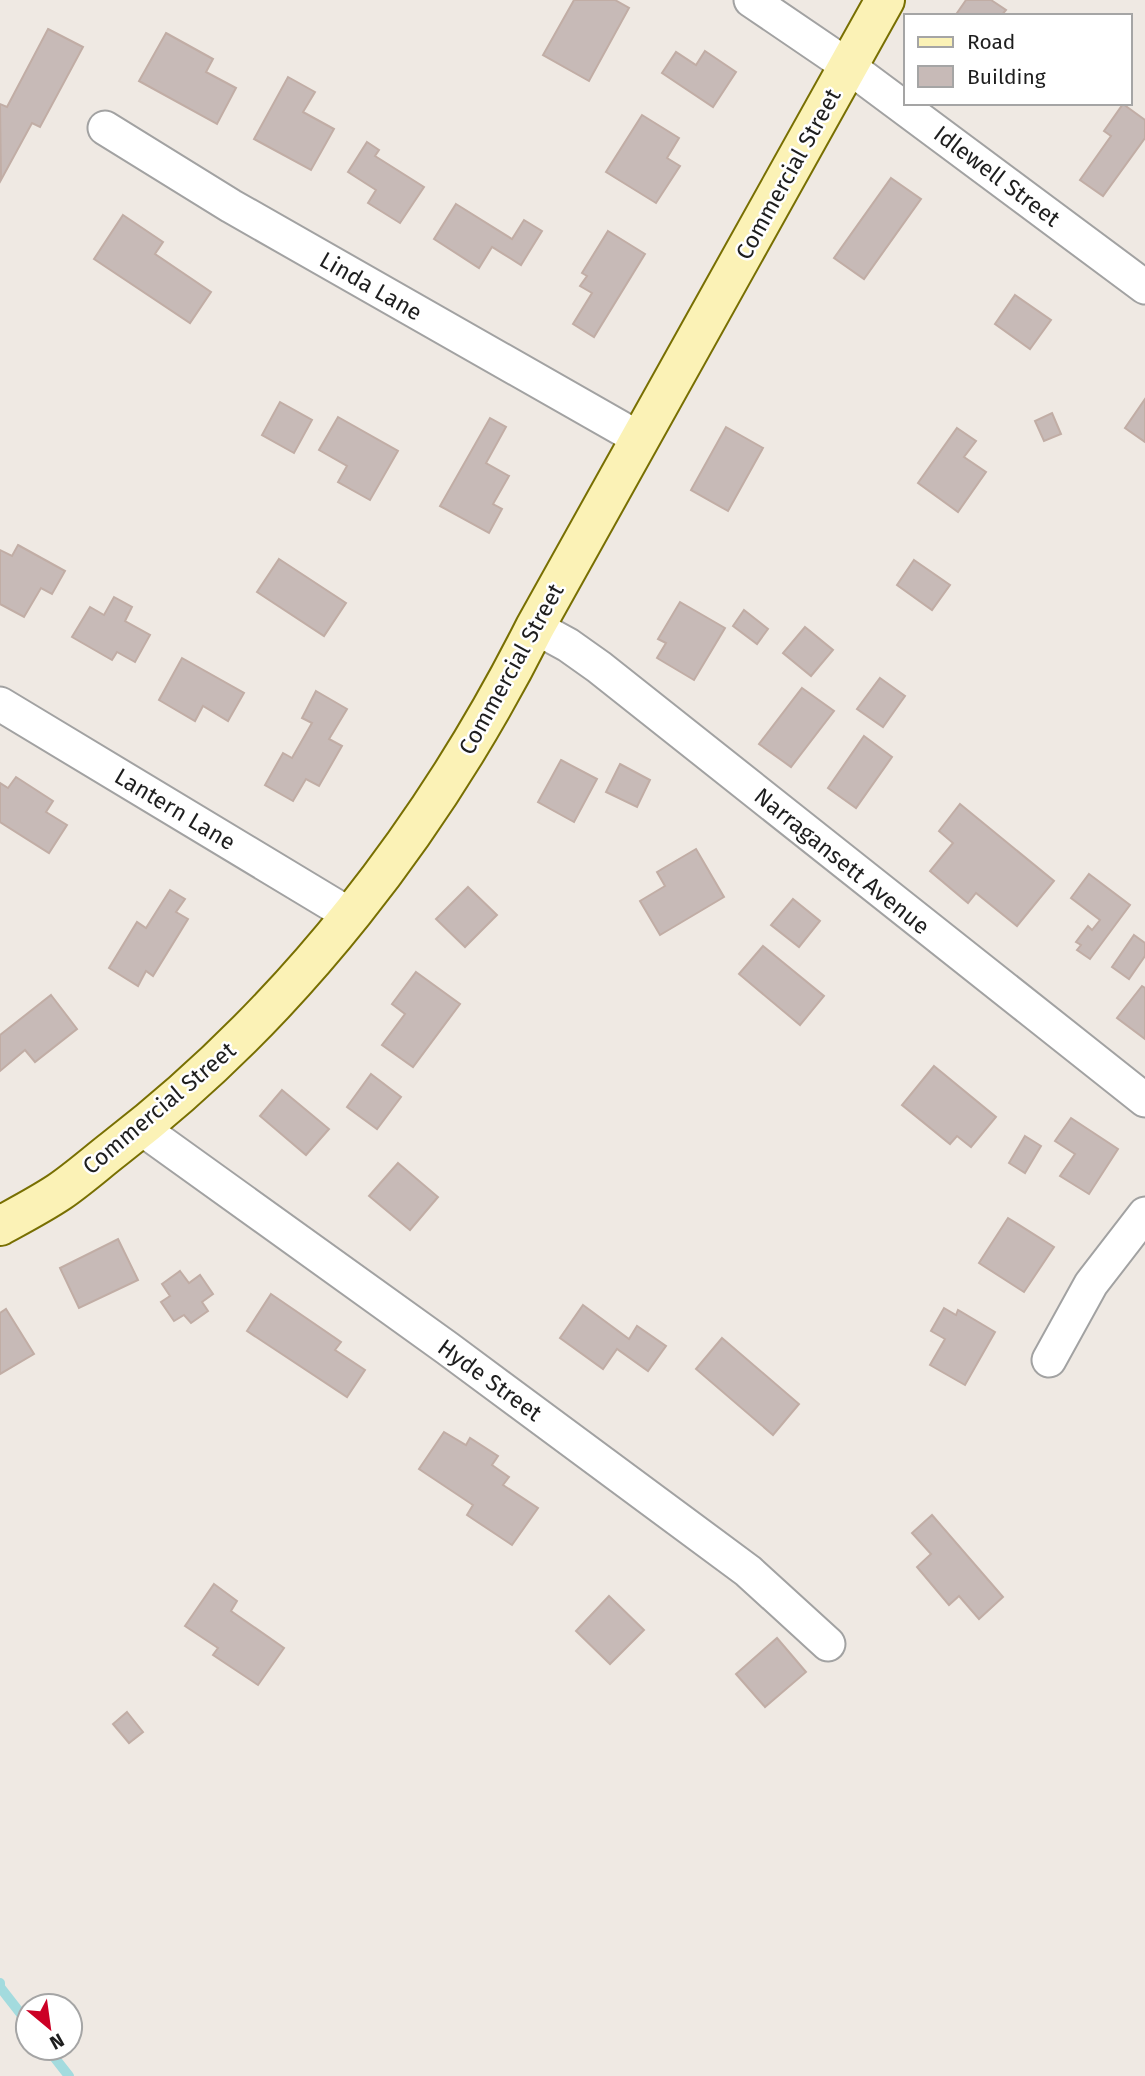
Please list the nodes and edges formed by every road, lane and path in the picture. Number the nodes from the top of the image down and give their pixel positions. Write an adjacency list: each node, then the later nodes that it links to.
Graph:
1 (751, 0): 3 (street, Idlewell Street)
2 (885, 0): 3 (main road, Commercial Street)
3 (848, 66): 5 (street, Idlewell Street); 6 (main road, Commercial Street)
4 (105, 128): 6 (street, Linda Lane)
5 (1145, 287)
6 (640, 439): 7 (main road, Commercial Street)
7 (535, 627): 9 (main road, Commercial Street); 10 (street, Narragansett Avenue)
8 (0, 704): 9 (street, Lantern Lane)
9 (350, 915): 11 (main road, Commercial Street)
10 (1145, 1100)
11 (141, 1128): 13 (main road, Commercial Street); 15 (street, Hyde Street)
12 (1145, 1214): 14 (street)
13 (0, 1226)
14 (1049, 1360)
15 (828, 1644)

